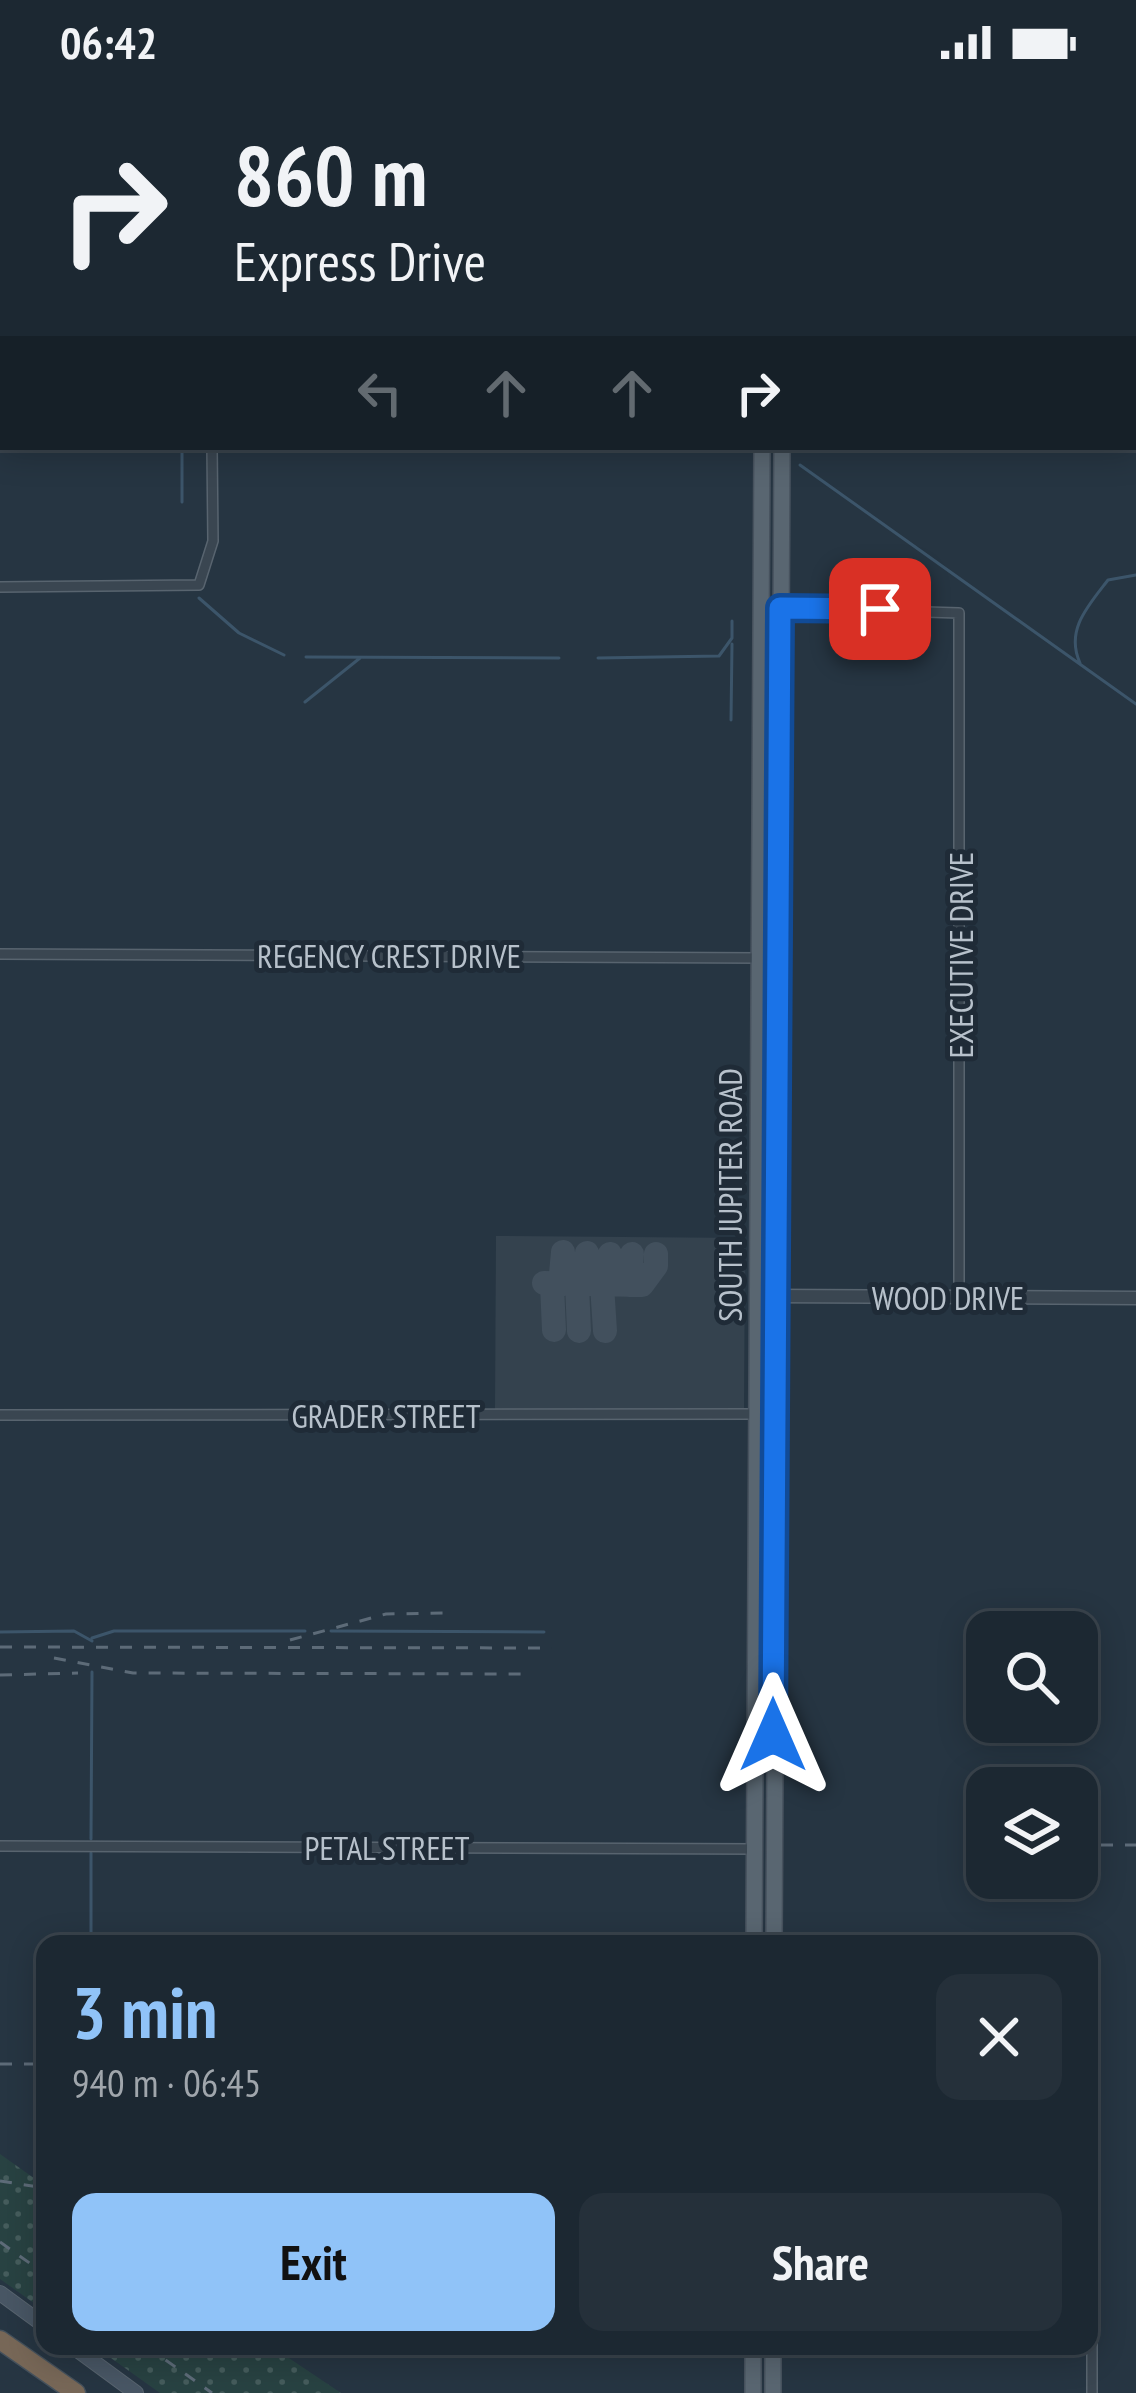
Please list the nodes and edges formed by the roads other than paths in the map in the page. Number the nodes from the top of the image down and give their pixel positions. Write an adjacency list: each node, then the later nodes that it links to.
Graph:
1 (212, 450): 4 (street)
2 (762, 450): 5 (main road, SOUTH JUPITER ROAD)
3 (782, 450): 6 (main road, SOUTH JUPITER ROAD)
4 (0, 587)
5 (759, 607): 6 (street); 7 (main road, SOUTH JUPITER ROAD)
6 (780, 608): 8 (main road, SOUTH JUPITER ROAD); 13 (street, EXECUTIVE DRIVE)
7 (759, 742): 8 (main road); 10 (main road, SOUTH JUPITER ROAD)
8 (779, 742): 11 (main road, SOUTH JUPITER ROAD)
9 (0, 954): 10 (street, REGENCY CREST DRIVE)
10 (760, 958): 11 (street, REGENCY CREST DRIVE); 12 (main road, SOUTH JUPITER ROAD)
11 (778, 958): 12 (main road, SOUTH JUPITER ROAD)
12 (768, 1296): 13 (street, WOOD DRIVE); 15 (main road, SOUTH JUPITER ROAD); 16 (main road, SOUTH JUPITER ROAD)
13 (959, 1297): 14 (street, WOOD DRIVE)
14 (1136, 1298)
15 (754, 1414): 16 (street, GRADER STREET); 17 (street, GRADER STREET); 19 (main road, SOUTH JUPITER ROAD)
16 (773, 1414): 20 (main road, SOUTH JUPITER ROAD)
17 (0, 1415)
18 (0, 1846): 19 (street, PETAL STREET)
19 (754, 1849): 20 (street, PETAL STREET); 21 (main road, SOUTH JUPITER ROAD)
20 (774, 1849): 22 (main road, SOUTH JUPITER ROAD)
21 (754, 1935)
22 (774, 1935)
23 (0, 2293): 24 (main road)
24 (36, 2319)
25 (3, 2340): 31 (highway)
26 (84, 2355): 30 (main road)
27 (753, 2355): 32 (main road)
28 (773, 2355): 33 (main road)
29 (1092, 2355): 34 (street)
30 (130, 2391)
31 (76, 2393)
32 (753, 2393)
33 (772, 2393)
34 (1092, 2393)

